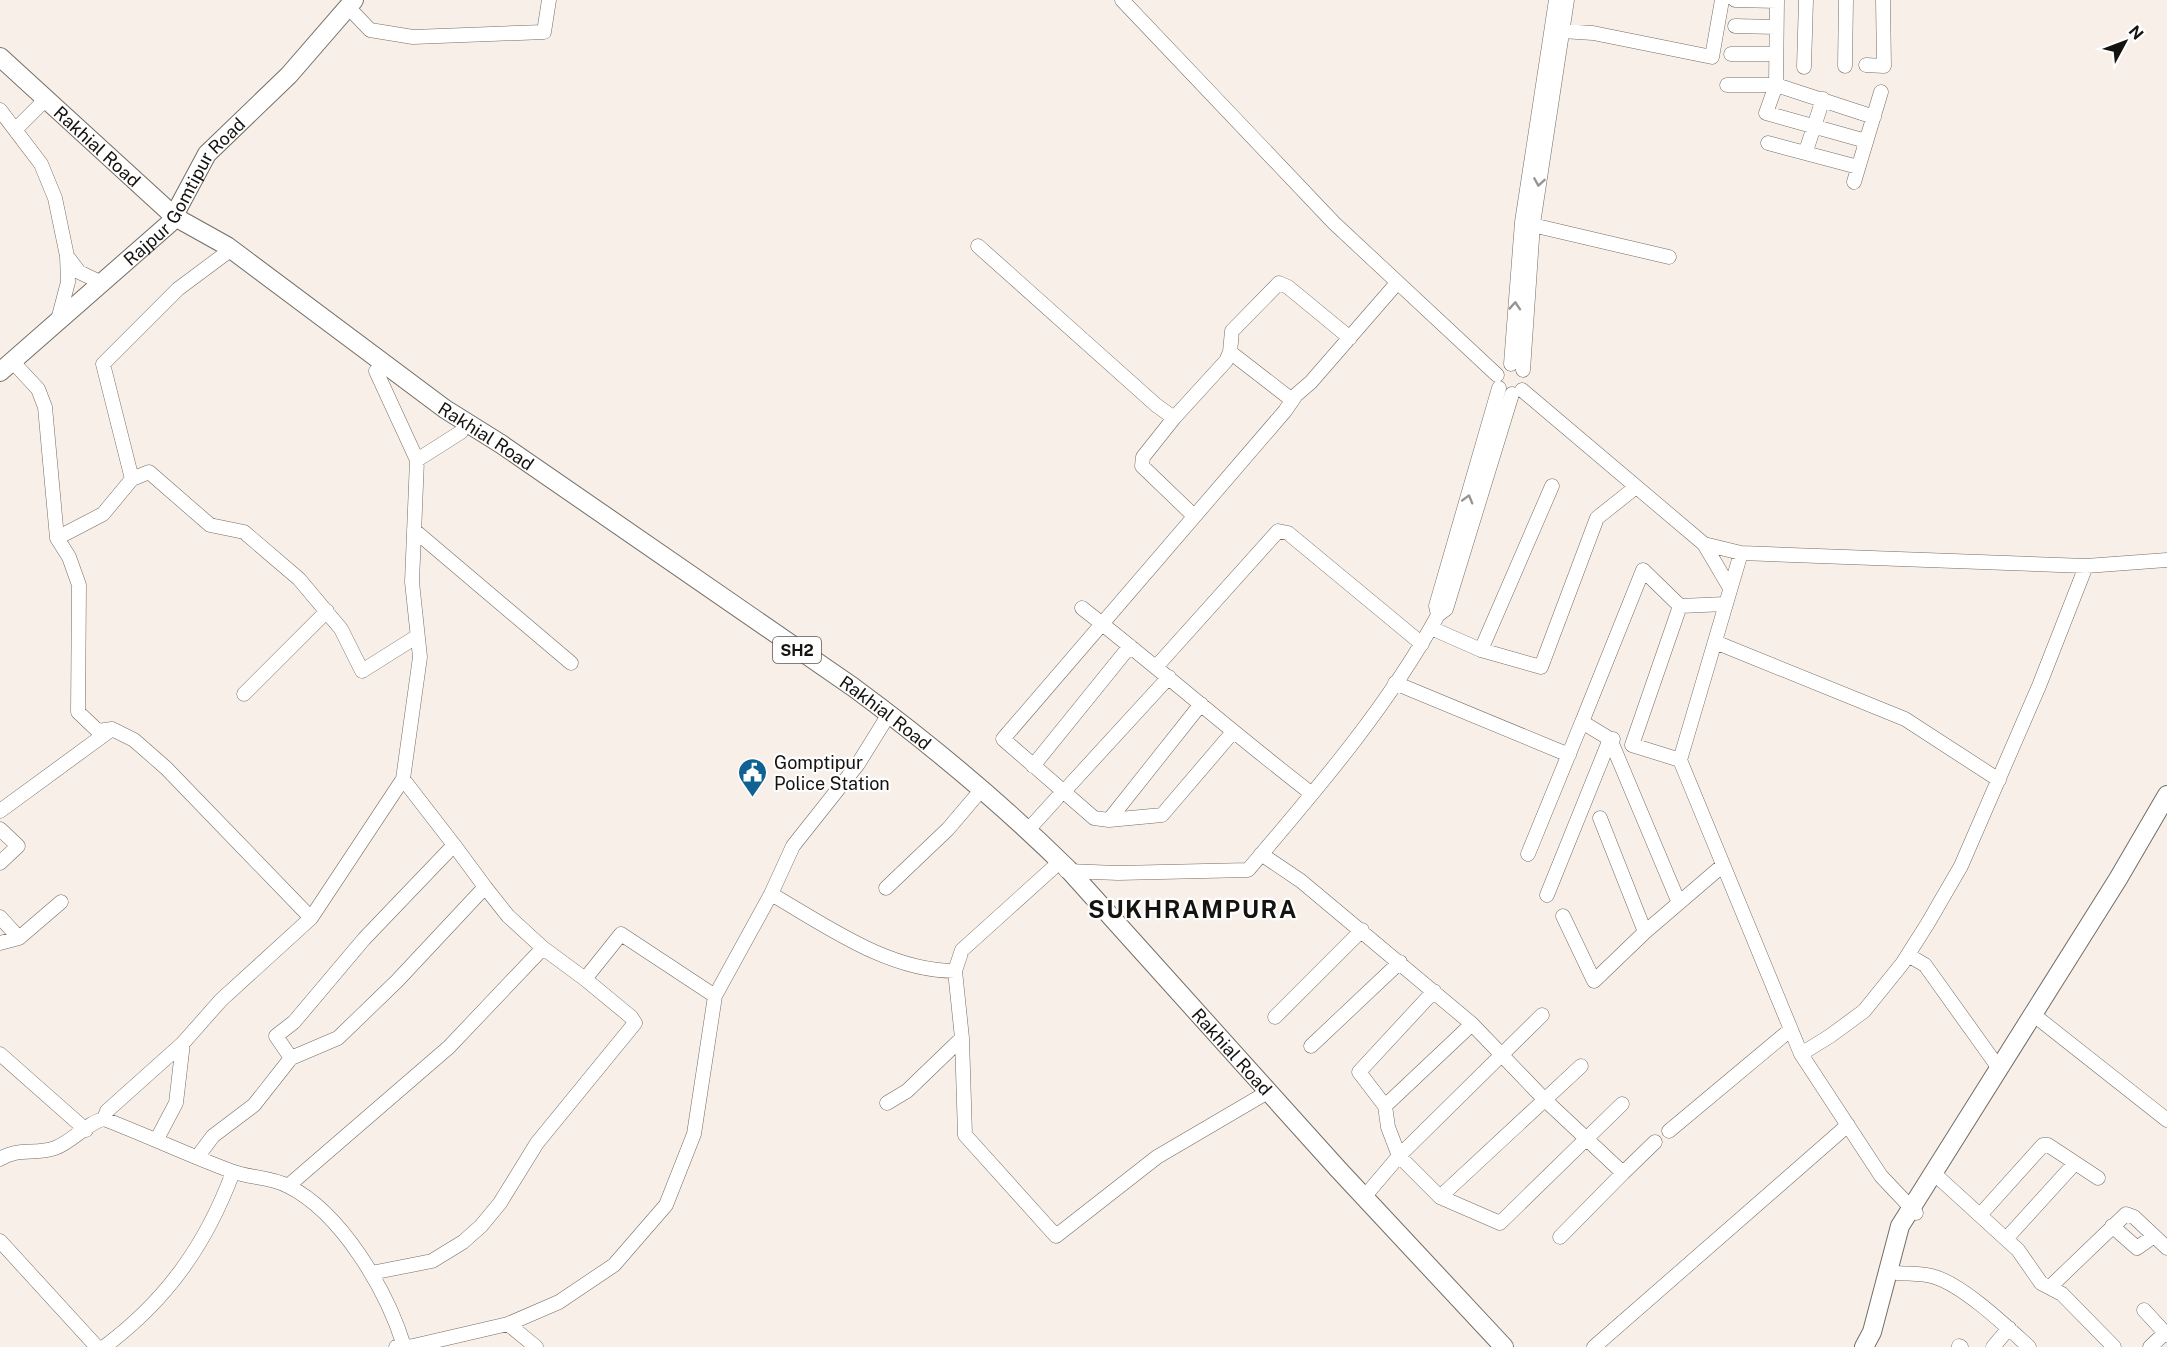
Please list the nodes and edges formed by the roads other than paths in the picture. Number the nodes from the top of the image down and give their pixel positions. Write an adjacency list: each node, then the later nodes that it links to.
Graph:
1 (549, 0): 11 (street)
2 (1122, 0): 42 (street)
3 (1556, 0): 36 (street)
4 (1567, 0): 14 (street)
5 (1722, 0): 14 (street)
6 (1735, 0): 7 (street)
7 (1776, 0): 13 (street)
8 (1806, 0): 20 (street)
9 (1846, 0): 19 (street)
10 (1883, 0): 18 (street)
11 (351, 3): 35 (main road, Rajpur Gomtipur Road)
12 (1735, 26): 13 (street)
13 (1776, 27): 16 (street)
14 (1562, 31): 36 (street, one-way to 36)
15 (1731, 54): 16 (street)
16 (1776, 54): 22 (street)
17 (0, 57): 25 (main road, Rakhial Road / SH2)
18 (1866, 65)
19 (1845, 66)
20 (1804, 67)
21 (1727, 85): 22 (street)
22 (1776, 85): 24 (street); 28 (street)
23 (1881, 92): 27 (street)
24 (1823, 99): 27 (street); 28 (street)
25 (45, 100): 29 (street); 35 (main road, Rakhial Road / SH2)
26 (0, 110): 29 (street)
27 (1874, 117): 30 (street)
28 (1814, 126): 30 (street); 32 (street)
29 (16, 129): 39 (street)
30 (1866, 141): 33 (street)
31 (1767, 143): 32 (street)
32 (1806, 151): 33 (street)
33 (1858, 167): 34 (street)
34 (1854, 182)
35 (173, 220): 38 (main road, Rakhial Road / SH2); 41 (main road, Rajpur Gomtipur Road); 83 (main road, Rakhial Road / SH2)
36 (1527, 223): 40 (street); 47 (street)
37 (978, 246): 52 (street)
38 (225, 254): 48 (main road, Rakhial Road / SH2); 55 (street)
39 (67, 256): 41 (street); 43 (street)
40 (1669, 257)
41 (102, 283): 43 (main road, Rajpur Gomtipur Road)
42 (1397, 283): 44 (street); 49 (street)
43 (58, 320): 46 (main road, Rajpur Gomtipur Road)
44 (1350, 338): 45 (street); 51 (street)
45 (1230, 352): 51 (street); 52 (street)
46 (6, 366): 60 (street)
47 (1517, 367): 49 (street); 50 (street)
48 (376, 371): 53 (main road, Rakhial Road / SH2); 54 (street)
49 (1498, 381): 50 (street); 70 (street, one-way to 49)
50 (1517, 392): 57 (street); 70 (street)
51 (1292, 400): 58 (street)
52 (1174, 418): 58 (street)
53 (460, 432): 54 (street); 83 (main road, Rakhial Road / SH2)
54 (417, 460): 59 (street)
55 (132, 479): 60 (street); 69 (street)
56 (1552, 486): 76 (street)
57 (1636, 487): 61 (street); 76 (street)
58 (1194, 516): 71 (street)
59 (414, 530): 72 (street); 77 (street)
60 (57, 538): 85 (street)
61 (1704, 544): 62 (street); 65 (street)
62 (1740, 553): 64 (street); 65 (street)
63 (2167, 560): 64 (street)
64 (2086, 566): 93 (street)
65 (1730, 588): 66 (street)
66 (1726, 604): 67 (street); 73 (street)
67 (1680, 606): 84 (street); 88 (street)
68 (1082, 608): 71 (street)
69 (327, 611): 72 (street); 81 (street)
70 (1434, 622): 74 (street); 76 (street)
71 (1101, 623): 75 (street); 91 (street)
72 (416, 636): 92 (street)
73 (1715, 642): 90 (street); 93 (street)
74 (1422, 644): 78 (street); 80 (street)
75 (1130, 646): 78 (street); 91 (street)
76 (1481, 650)
77 (571, 663)
78 (1156, 667): 79 (street)
79 (1169, 677): 82 (street); 94 (street)
80 (1395, 683): 89 (street); 95 (street)
81 (244, 694)
82 (1201, 704): 86 (street); 102 (street)
83 (886, 717): 97 (main road, Rakhial Road / SH2); 104 (main road, Rakhial Road / SH2); 113 (street)
84 (1582, 722): 87 (street); 89 (street)
85 (112, 729): 99 (street); 119 (street)
86 (1232, 733): 95 (street); 102 (street)
87 (1610, 739): 88 (street); 114 (street); 116 (street)
88 (1632, 745): 90 (street)
89 (1569, 755): 107 (street)
90 (1680, 760): 109 (street)
91 (1033, 766): 102 (street)
92 (403, 779): 105 (street); 119 (street)
93 (1999, 780): 125 (street)
94 (1069, 786)
95 (1312, 794): 106 (street)
96 (2167, 795): 144 (main road)
97 (976, 796): 110 (main road, Rakhial Road / SH2); 112 (street)
98 (1058, 798): 104 (street)
99 (0, 811)
100 (2167, 813): 133 (main road)
101 (1600, 818): 121 (street)
102 (1108, 820)
103 (0, 829): 108 (street)
104 (1028, 830): 110 (main road, Rakhial Road / SH2)
105 (454, 845): 111 (street); 142 (street)
106 (1261, 854): 110 (street); 120 (street)
107 (1528, 854)
108 (0, 863)
109 (1722, 866): 116 (street); 135 (street)
110 (1062, 870): 127 (street); 145 (main road, Rakhial Road / SH2); 167 (main road, Rakhial Road / SH2)
111 (485, 887): 124 (street); 142 (street)
112 (886, 888)
113 (771, 894): 127 (street); 130 (street)
114 (1547, 895)
115 (61, 902): 122 (street)
116 (1679, 903): 121 (street)
117 (1563, 916): 121 (street)
118 (0, 917): 122 (street)
119 (311, 918): 137 (street)
120 (1362, 930): 126 (street); 132 (street)
121 (1645, 932)
122 (19, 938): 123 (street)
123 (0, 943)
124 (543, 948): 128 (street); 166 (street)
125 (1908, 955): 140 (street); 144 (street)
126 (1400, 962): 129 (street); 138 (street)
127 (955, 971): 136 (street)
128 (585, 978): 130 (street); 177 (street)
129 (1434, 990): 134 (street); 149 (street)
130 (714, 996): 181 (street)
131 (1542, 1015): 141 (street)
132 (1275, 1017)
133 (2039, 1019): 151 (street); 164 (main road)
134 (1472, 1024): 141 (street); 149 (street)
135 (1790, 1030): 140 (street); 154 (street)
136 (962, 1038): 145 (street); 147 (street)
137 (183, 1043): 150 (street); 155 (street)
138 (1311, 1046)
139 (0, 1054): 153 (street)
140 (1801, 1054): 152 (street)
141 (1501, 1056): 146 (street); 159 (street)
142 (291, 1058): 158 (street)
143 (1581, 1066): 146 (street)
144 (1998, 1067): 169 (main road)
145 (1261, 1096): 190 (main road, Rakhial Road / SH2)
146 (1544, 1099): 156 (street); 168 (street)
147 (888, 1103)
148 (1622, 1104): 156 (street)
149 (1385, 1106): 159 (street)
150 (104, 1119): 153 (street); 155 (street)
151 (2167, 1120)
152 (1848, 1125): 169 (street); 192 (street)
153 (86, 1130): 160 (street)
154 (1669, 1131)
155 (157, 1139): 158 (street)
156 (1586, 1139): 163 (street); 168 (street)
157 (1655, 1142): 163 (street)
158 (198, 1156): 162 (street)
159 (1399, 1156): 167 (street); 168 (street)
160 (0, 1159)
161 (2075, 1163): 165 (street); 170 (street); 174 (street)
162 (233, 1172): 166 (street); 187 (street)
163 (1623, 1173): 173 (street)
164 (1939, 1178): 169 (main road); 170 (street)
165 (2098, 1178)
166 (288, 1186): 177 (street)
167 (1365, 1197): 191 (main road, Rakhial Road / SH2)
168 (1440, 1197)
169 (1914, 1211): 178 (main road); 184 (main road)
170 (1980, 1215): 174 (street)
171 (2112, 1226): 172 (street); 172 (street); 179 (street)
172 (2154, 1236): 176 (street)
173 (1560, 1237)
174 (2006, 1239): 179 (street)
175 (0, 1241): 186 (street)
176 (2167, 1248)
177 (371, 1273): 185 (street)
178 (1897, 1273): 182 (street); 184 (main road)
179 (2050, 1287): 195 (street)
180 (2144, 1310): 183 (street)
181 (508, 1324): 185 (street); 189 (street)
182 (2009, 1328): 193 (street); 194 (street)
183 (2166, 1334): 196 (street)
184 (1873, 1340)
185 (410, 1346): 188 (street)
186 (97, 1347)
187 (104, 1347)
188 (396, 1347)
189 (536, 1347)
190 (1493, 1347)
191 (1504, 1347)
192 (1594, 1347)
193 (1993, 1347)
194 (2029, 1347)
195 (2114, 1347)
196 (2150, 1347)

